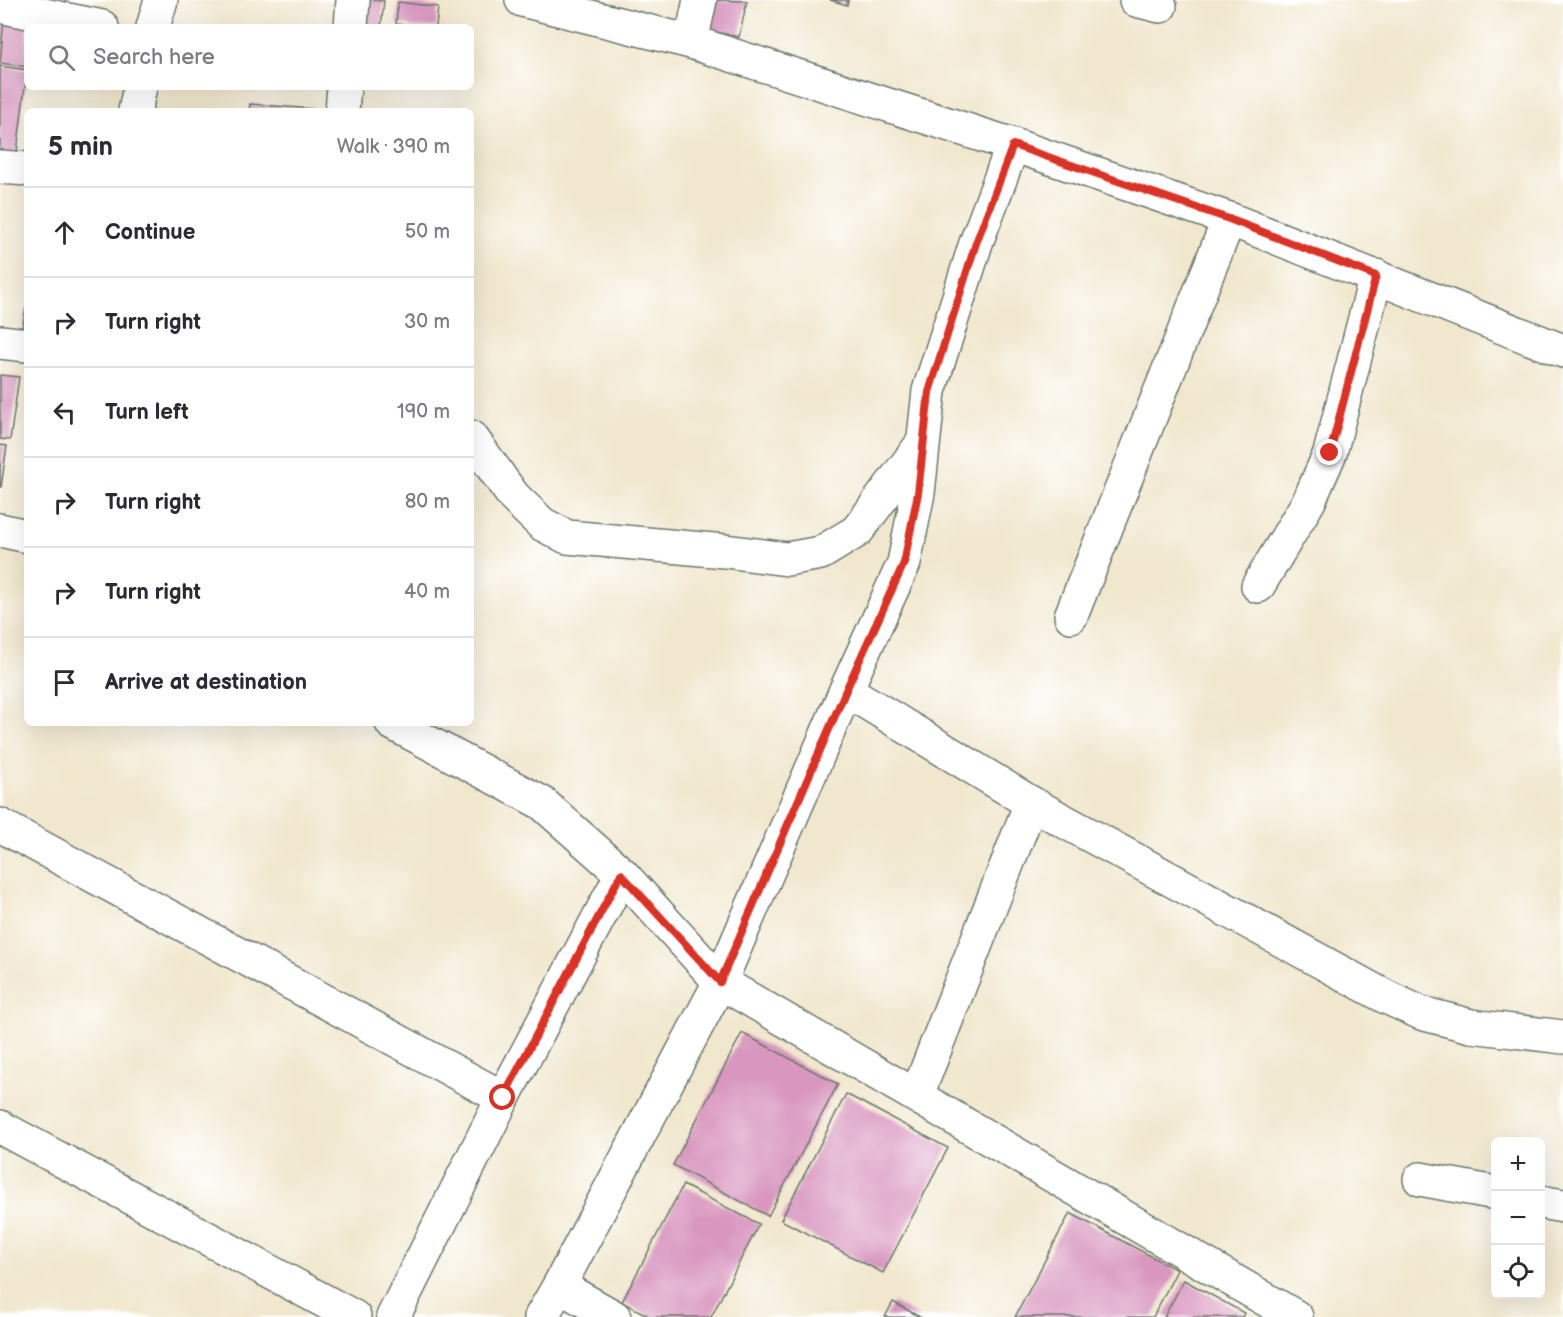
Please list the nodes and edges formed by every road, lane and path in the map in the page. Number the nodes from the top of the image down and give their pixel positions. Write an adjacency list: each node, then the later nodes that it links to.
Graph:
1 (161, 0): 7 (street)
2 (353, 0): 8 (street)
3 (522, 0): 9 (street)
4 (700, 0): 9 (street)
5 (0, 6): 6 (street)
6 (87, 24)
7 (154, 24)
8 (351, 24)
9 (691, 42): 14 (street)
10 (139, 90): 12 (street)
11 (345, 90): 13 (street)
12 (136, 108)
13 (342, 108)
14 (1013, 145): 17 (street); 23 (street)
15 (0, 167): 16 (street)
16 (24, 169)
17 (1229, 219): 18 (street); 27 (street)
18 (1376, 276): 21 (street); 26 (street)
19 (0, 342): 20 (street)
20 (24, 345)
21 (1563, 351)
22 (474, 441): 23 (street)
23 (923, 443): 28 (street)
24 (0, 530): 25 (street)
25 (24, 535)
26 (1258, 586)
27 (1071, 616)
28 (846, 690): 30 (street); 33 (street)
29 (398, 726): 32 (street)
30 (1030, 803): 34 (street); 35 (street)
31 (0, 825): 36 (street)
32 (621, 874): 33 (street); 36 (street)
33 (720, 982): 35 (street); 42 (street)
34 (1563, 1037)
35 (917, 1095): 47 (street)
36 (503, 1098): 44 (street)
37 (0, 1127): 43 (street)
38 (1420, 1179): 39 (street)
39 (1491, 1192)
40 (1545, 1203): 41 (street)
41 (1563, 1206)
42 (559, 1286): 45 (street); 46 (street)
43 (354, 1317)
44 (393, 1317)
45 (537, 1317)
46 (614, 1317)
47 (1296, 1317)

